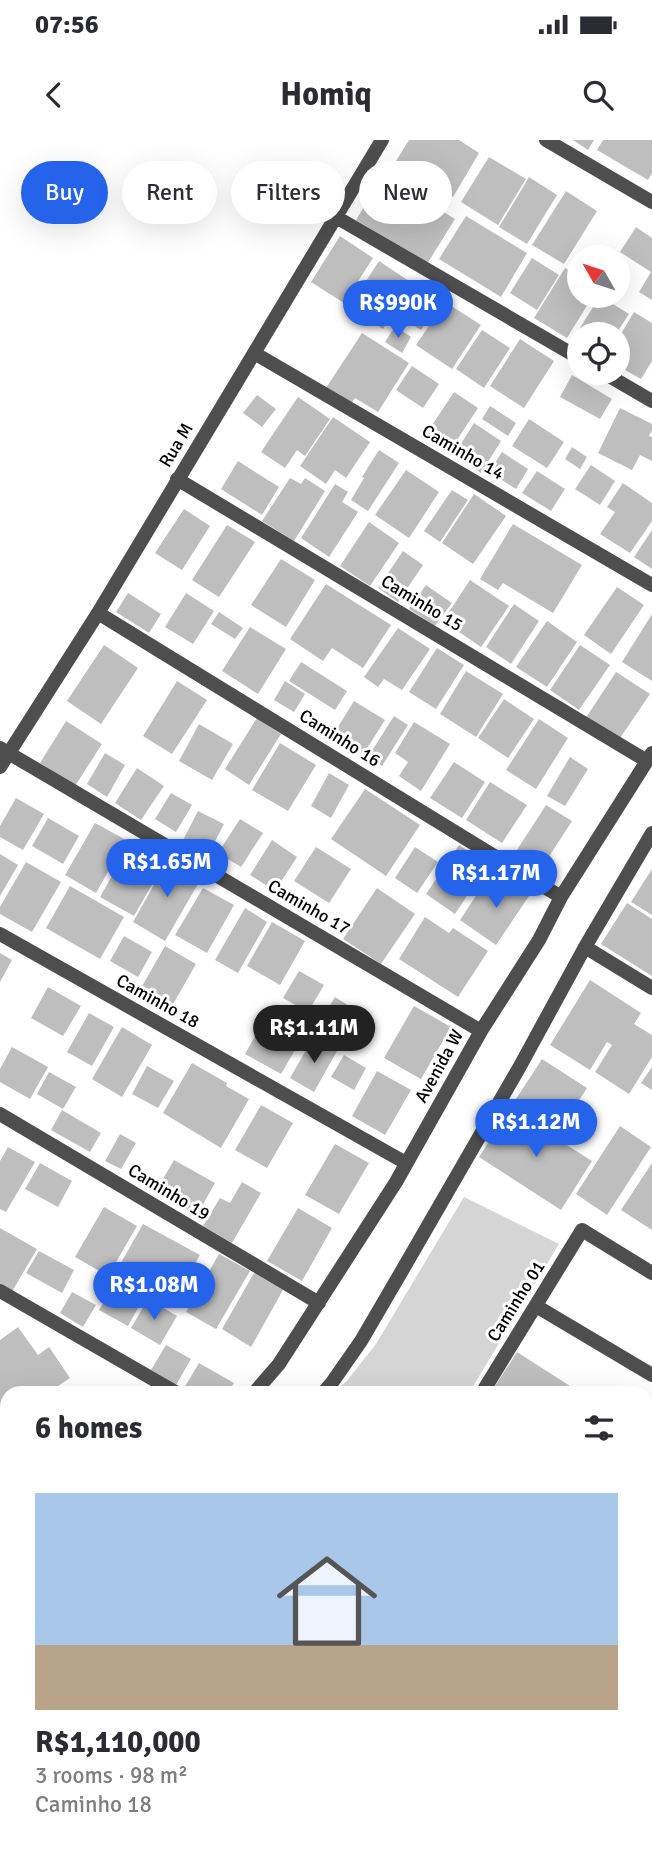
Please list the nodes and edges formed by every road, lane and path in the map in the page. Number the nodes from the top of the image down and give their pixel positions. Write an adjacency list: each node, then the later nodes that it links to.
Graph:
1 (382, 140): 3 (street, Rua M)
2 (546, 140): 4 (street)
3 (345, 202)
4 (652, 202)
5 (345, 222): 7 (street)
6 (332, 224): 8 (street, Rua M)
7 (567, 351)
8 (254, 353): 11 (street, Rua M); 12 (street, Caminho 14)
9 (625, 385): 10 (street)
10 (652, 401)
11 (177, 479): 13 (street, Rua M); 15 (street, Caminho 15)
12 (652, 585)
13 (98, 612): 14 (street, Rua M); 18 (street, Caminho 16)
14 (4, 750): 16 (street, Rua M); 22 (street, Caminho 17)
15 (650, 757): 18 (street, Avenida W)
16 (0, 767)
17 (652, 833): 20 (street)
18 (561, 897): 22 (street, Avenida W)
19 (0, 934): 24 (street, Caminho 18)
20 (585, 947): 21 (street); 32 (street)
21 (652, 988)
22 (481, 1031): 24 (street, Avenida W)
23 (0, 1115): 27 (street, Caminho 19)
24 (406, 1163): 27 (street, Avenida W)
25 (652, 1273): 28 (street, Caminho 01)
26 (0, 1291): 30 (street)
27 (319, 1303): 31 (street, Avenida W)
28 (536, 1306): 29 (street); 33 (street, Caminho 01)
29 (652, 1375)
30 (165, 1386)
31 (260, 1386)
32 (329, 1386)
33 (486, 1386)

